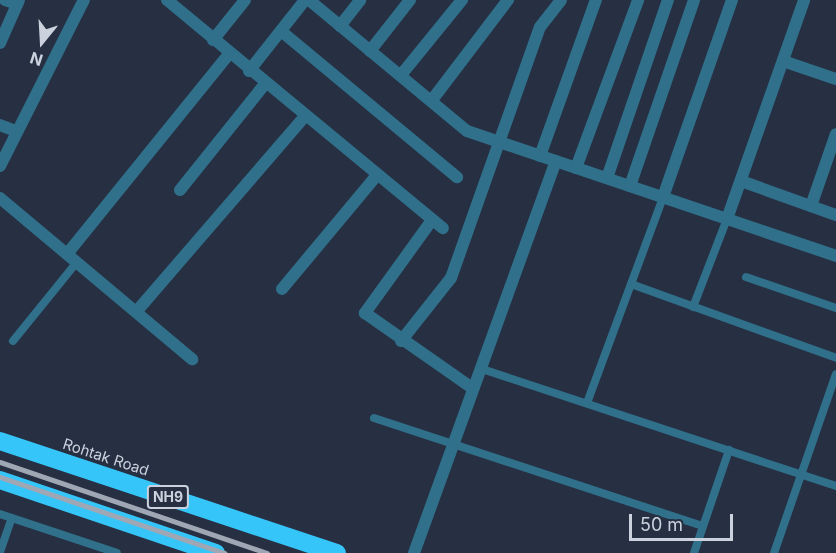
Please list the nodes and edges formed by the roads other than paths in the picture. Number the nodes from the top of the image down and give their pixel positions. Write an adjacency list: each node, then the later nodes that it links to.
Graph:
1 (84, 0): 31 (street)
2 (245, 0): 19 (street)
3 (307, 0): 17 (street); 18 (street)
4 (360, 0): 17 (street)
5 (410, 0): 21 (street)
6 (462, 0): 25 (street)
7 (508, 0): 28 (street)
8 (561, 0): 33 (street)
9 (596, 0): 34 (street)
10 (638, 0): 37 (street)
11 (668, 0): 40 (street)
12 (694, 0): 42 (street)
13 (732, 0): 44 (street)
14 (804, 0): 23 (street)
15 (14, 1): 20 (street)
16 (174, 2): 19 (street)
17 (340, 26): 21 (street)
18 (281, 30): 24 (street); 39 (street)
19 (213, 40): 22 (street)
20 (0, 43)
21 (370, 51): 25 (street)
22 (229, 54): 24 (street); 52 (street)
23 (783, 61): 26 (street); 41 (street)
24 (249, 71): 27 (street)
25 (401, 75): 28 (street)
26 (836, 79)
27 (265, 84): 29 (street); 43 (street)
28 (432, 100): 33 (street)
29 (305, 117): 38 (street); 58 (street)
30 (0, 125): 31 (street)
31 (16, 131): 36 (street)
32 (836, 134): 46 (street)
33 (503, 143): 34 (street); 60 (street)
34 (540, 156): 35 (street)
35 (555, 161): 37 (street); 63 (street)
36 (0, 166)
37 (576, 168): 40 (street)
38 (377, 175): 49 (street); 55 (street)
39 (457, 177)
40 (607, 178): 42 (street)
41 (741, 181): 46 (street); 48 (street)
42 (630, 186): 44 (street)
43 (180, 190)
44 (663, 197): 48 (street); 54 (lane)
45 (0, 198): 52 (street)
46 (811, 206): 47 (street)
47 (836, 215)
48 (727, 219): 51 (street); 56 (lane)
49 (432, 220): 50 (street); 60 (street)
50 (443, 228)
51 (836, 256)
52 (72, 258): 58 (street); 59 (lane)
53 (746, 278): 57 (lane)
54 (631, 284): 56 (lane); 66 (lane)
55 (282, 289)
56 (693, 307): 61 (lane)
57 (836, 308)
58 (136, 312): 62 (street)
59 (13, 341)
60 (401, 341): 65 (street)
61 (836, 358)
62 (192, 359)
63 (479, 368): 65 (street); 66 (lane)
64 (836, 374): 71 (lane)
65 (472, 388): 69 (street)
66 (587, 403): 70 (lane)
67 (374, 418): 69 (lane)
68 (0, 441): 80 (highway, Rohtak Road / NH9)
69 (452, 442): 76 (lane); 81 (street)
70 (729, 450): 71 (lane); 76 (lane)
71 (801, 475): 73 (lane); 83 (lane)
72 (0, 480): 79 (highway, NH9)
73 (836, 486)
74 (0, 514): 75 (lane)
75 (12, 518): 77 (lane); 78 (lane)
76 (703, 526): 82 (lane)
77 (0, 552)
78 (117, 553)
79 (216, 553)
80 (337, 553)
81 (414, 553)
82 (694, 553)
83 (774, 553)

